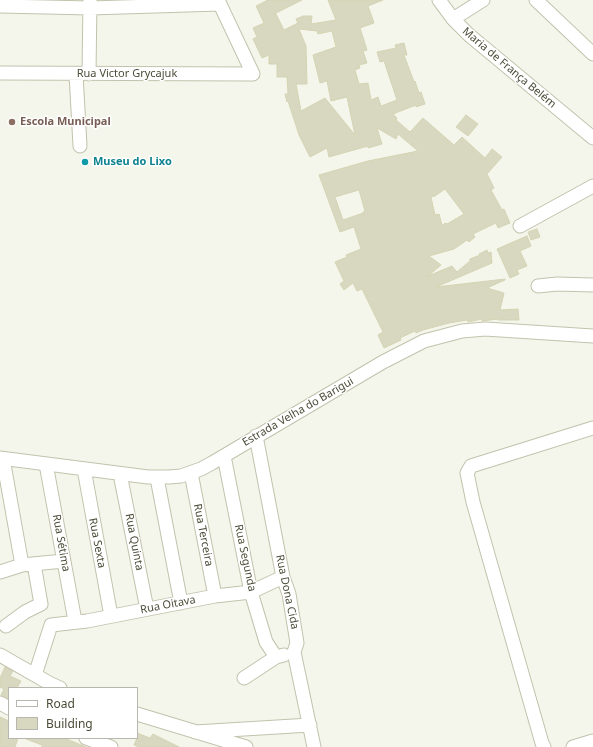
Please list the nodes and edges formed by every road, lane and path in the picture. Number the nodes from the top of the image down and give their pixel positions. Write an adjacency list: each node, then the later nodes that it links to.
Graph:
1 (439, 0): 7 (street)
2 (483, 0): 7 (street, Maria de França Belém)
3 (536, 0): 8 (street)
4 (219, 2): 5 (street); 10 (street, Rua Victor Grycajuk)
5 (90, 4): 6 (street); 10 (street)
6 (0, 6)
7 (453, 19): 11 (street, Maria de França Belém)
8 (593, 54)
9 (0, 74): 10 (street, Rua Victor Grycajuk)
10 (83, 74): 12 (street)
11 (593, 138)
12 (80, 146)
13 (593, 186): 14 (street)
14 (520, 226)
15 (593, 285): 16 (street)
16 (538, 286)
17 (593, 336): 19 (street, Estrada Velha do Barigui)
18 (593, 428): 52 (street)
19 (256, 436): 20 (street, Estrada Velha do Barigui); 30 (street, Rua Dona Cida)
20 (224, 456): 24 (street, Estrada Velha do Barigui); 31 (street, Rua Segunda)
21 (1, 459): 22 (street, Estrada Velha do Barigui); 28 (street)
22 (46, 464): 23 (street, Estrada Velha do Barigui); 27 (street, Rua Sétima)
23 (84, 469): 25 (street, Estrada Velha do Barigui); 35 (street, Rua Sexta)
24 (191, 473): 26 (street, Estrada Velha do Barigui); 32 (street, Rua Terceira)
25 (120, 474): 26 (street, Estrada Velha do Barigui); 34 (street, Rua Quinta)
26 (157, 478): 33 (street)
27 (64, 561): 28 (street); 36 (street, Rua Sétima)
28 (28, 565): 29 (street); 37 (street)
29 (2, 568)
30 (283, 577): 31 (street, Rua Oitava); 38 (street, Rua Dona Cida)
31 (251, 592): 32 (street, Rua Oitava); 40 (street, Rua Segunda)
32 (215, 596): 33 (street, Rua Oitava)
33 (181, 603): 34 (street, Rua Oitava)
34 (147, 609): 35 (street, Rua Oitava)
35 (111, 616): 36 (street, Rua Oitava)
36 (75, 621): 41 (street, Rua Oitava)
37 (6, 626)
38 (294, 652): 40 (street); 45 (street, Rua Dona Cida)
39 (0, 655): 41 (street)
40 (276, 657): 42 (street)
41 (35, 675): 43 (street)
42 (244, 678)
43 (58, 687)
44 (138, 714): 46 (street)
45 (310, 726): 46 (street); 51 (street, Rua Dona Cida)
46 (195, 732): 50 (street)
47 (88, 739): 49 (street)
48 (593, 742): 53 (street)
49 (103, 746)
50 (244, 747)
51 (314, 747)
52 (544, 747)
53 (573, 747)

